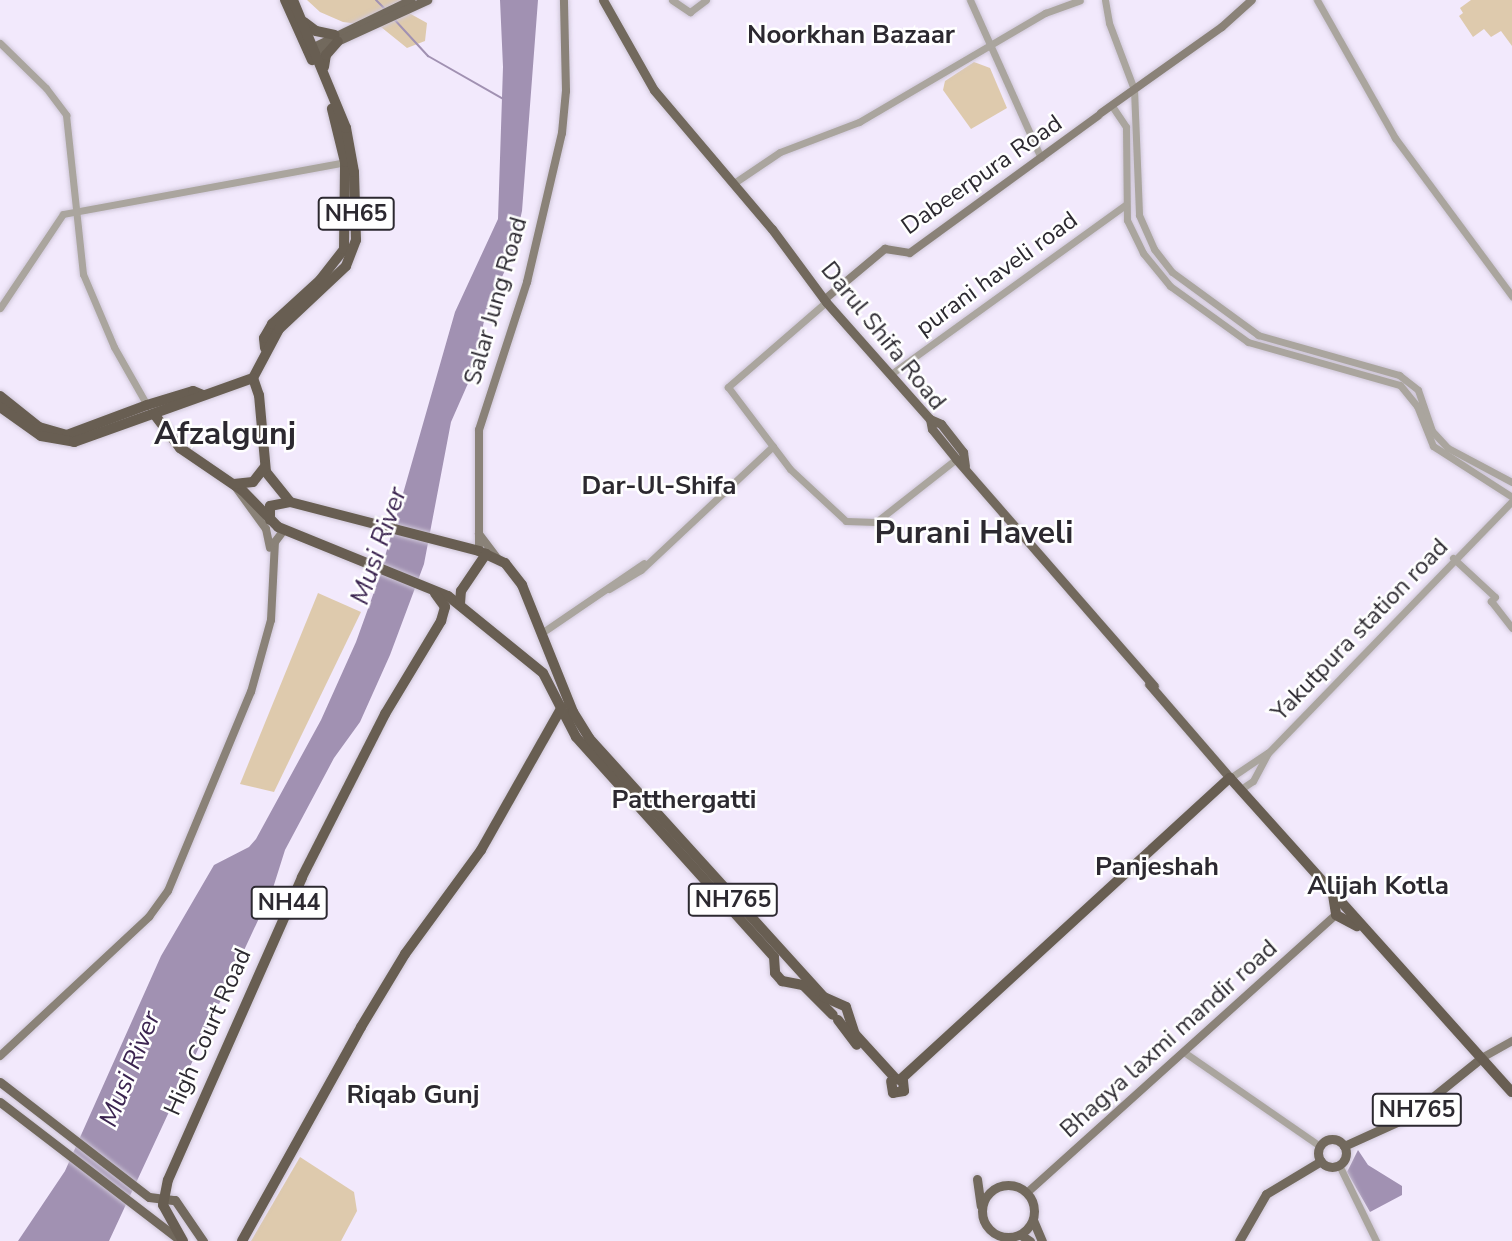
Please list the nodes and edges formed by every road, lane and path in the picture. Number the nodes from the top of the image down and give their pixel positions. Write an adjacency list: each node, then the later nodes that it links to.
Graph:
1 (285, 0): 20 (highway, NH65)
2 (293, 0): 15 (highway, NH65)
3 (427, 0): 14 (main road)
4 (564, 0): 16 (main road, Salar Jung Road)
5 (572, 0): 16 (main road, Salar Jung Road)
6 (603, 0): 26 (main road, Darul Shifa Road)
7 (672, 0): 8 (street)
8 (706, 0)
9 (970, 0): 19 (street)
10 (1080, 0): 19 (street)
11 (1105, 0): 22 (street)
12 (1252, 0): 22 (main road, Dabeerpura Road)
13 (1317, 0): 30 (street)
14 (407, 4): 17 (main road)
15 (301, 19): 17 (highway); 20 (highway, NH65)
16 (565, 22): 56 (main road, Salar Jung Road)
17 (336, 38): 20 (main road); 21 (highway)
18 (0, 43): 28 (street)
19 (989, 44): 24 (street); 26 (street)
20 (312, 49): 21 (highway, NH65); 25 (highway, NH65)
21 (324, 73): 29 (highway, NH65)
22 (1134, 89): 23 (main road, Dabeerpura Road); 33 (street)
23 (1112, 106): 24 (main road, Dabeerpura Road); 27 (street)
24 (1041, 158): 31 (main road, Dabeerpura Road)
25 (345, 162): 28 (street); 29 (highway, NH65)
26 (734, 183): 31 (main road, Darul Shifa Road)
27 (1125, 205): 34 (street); 35 (street, purani haveli road)
28 (74, 212): 32 (street); 39 (street)
29 (317, 288): 36 (highway, NH65)
30 (1512, 296)
31 (826, 302): 35 (main road, Darul Shifa Road); 44 (street)
32 (0, 308)
33 (1244, 327): 34 (street); 41 (street)
34 (1238, 337): 41 (street)
35 (891, 374): 43 (main road, Darul Shifa Road)
36 (253, 379): 37 (highway); 48 (highway)
37 (203, 395): 39 (highway); 42 (highway)
38 (0, 396): 39 (highway)
39 (147, 405)
40 (0, 407): 42 (highway)
41 (1424, 413): 45 (street)
42 (154, 414): 50 (highway)
43 (930, 419): 46 (main road, Darul Shifa Road); 47 (main road)
44 (774, 446): 46 (street); 65 (street)
45 (1445, 451): 49 (street); 51 (street)
46 (956, 459): 47 (main road, Darul Shifa Road)
47 (965, 466): 73 (main road, Darul Shifa Road)
48 (264, 468): 50 (highway); 53 (highway)
49 (1508, 481): 51 (street)
50 (234, 484): 54 (highway); 61 (main road)
51 (1498, 488): 52 (street)
52 (1512, 499): 58 (street, Yakutpura station road)
53 (290, 502): 54 (highway); 57 (highway)
54 (270, 520): 55 (highway)
55 (286, 532): 60 (highway); 61 (main road)
56 (478, 534): 57 (main road, Salar Jung Road); 59 (main road)
57 (474, 550): 59 (highway); 62 (highway); 63 (highway)
58 (1453, 558): 64 (street); 72 (street, Yakutpura station road)
59 (498, 559): 65 (highway)
60 (423, 585): 62 (highway); 95 (highway, High Court Road / NH44)
61 (274, 589): 83 (main road)
62 (448, 596): 63 (highway)
63 (460, 604): 67 (highway)
64 (1512, 628)
65 (542, 632): 66 (highway)
66 (556, 662): 67 (highway); 68 (highway)
67 (543, 673): 69 (highway)
68 (567, 698): 69 (highway); 78 (highway, NH765)
69 (562, 715): 70 (highway); 71 (highway, NH765)
70 (546, 736): 71 (highway); 101 (highway)
71 (576, 737): 78 (highway, NH765)
72 (1268, 753): 73 (street); 75 (street, Yakutpura station road)
73 (1228, 776): 74 (highway); 75 (highway, NH765)
74 (1221, 789): 75 (highway); 85 (highway)
75 (1241, 789): 76 (highway, NH765)
76 (1333, 893): 77 (highway); 79 (highway, NH765)
77 (1336, 911): 79 (highway, NH765); 82 (main road, Bhagya laxmi mandir road)
78 (777, 953): 80 (highway, NH765); 80 (highway, NH765)
79 (1390, 957): 84 (highway, NH765)
80 (822, 1000): 85 (highway, NH765); 85 (highway, NH765)
81 (1512, 1041): 84 (main road)
82 (1184, 1052): 89 (street); 94 (main road, Bhagya laxmi mandir road)
83 (0, 1056)
84 (1480, 1059): 87 (highway); 90 (main road, NH765)
85 (896, 1080)
86 (4, 1085): 88 (main road); 95 (main road)
87 (1512, 1092)
88 (0, 1102): 99 (main road)
89 (1320, 1146): 90 (main road, NH765); 91 (main road)
90 (1344, 1146): 92 (main road, NH765)
91 (1321, 1161): 92 (main road); 104 (main road)
92 (1339, 1165): 105 (street)
93 (1002, 1185): 94 (main road); 96 (main road); 96 (main road)
94 (1028, 1192): 97 (main road)
95 (162, 1198): 99 (highway); 100 (main road)
96 (982, 1208): 98 (main road)
97 (1033, 1220): 98 (main road); 103 (main road)
98 (1021, 1235): 102 (main road)
99 (182, 1241)
100 (203, 1241)
101 (242, 1241)
102 (1030, 1241)
103 (1042, 1241)
104 (1239, 1241)
105 (1376, 1241)

